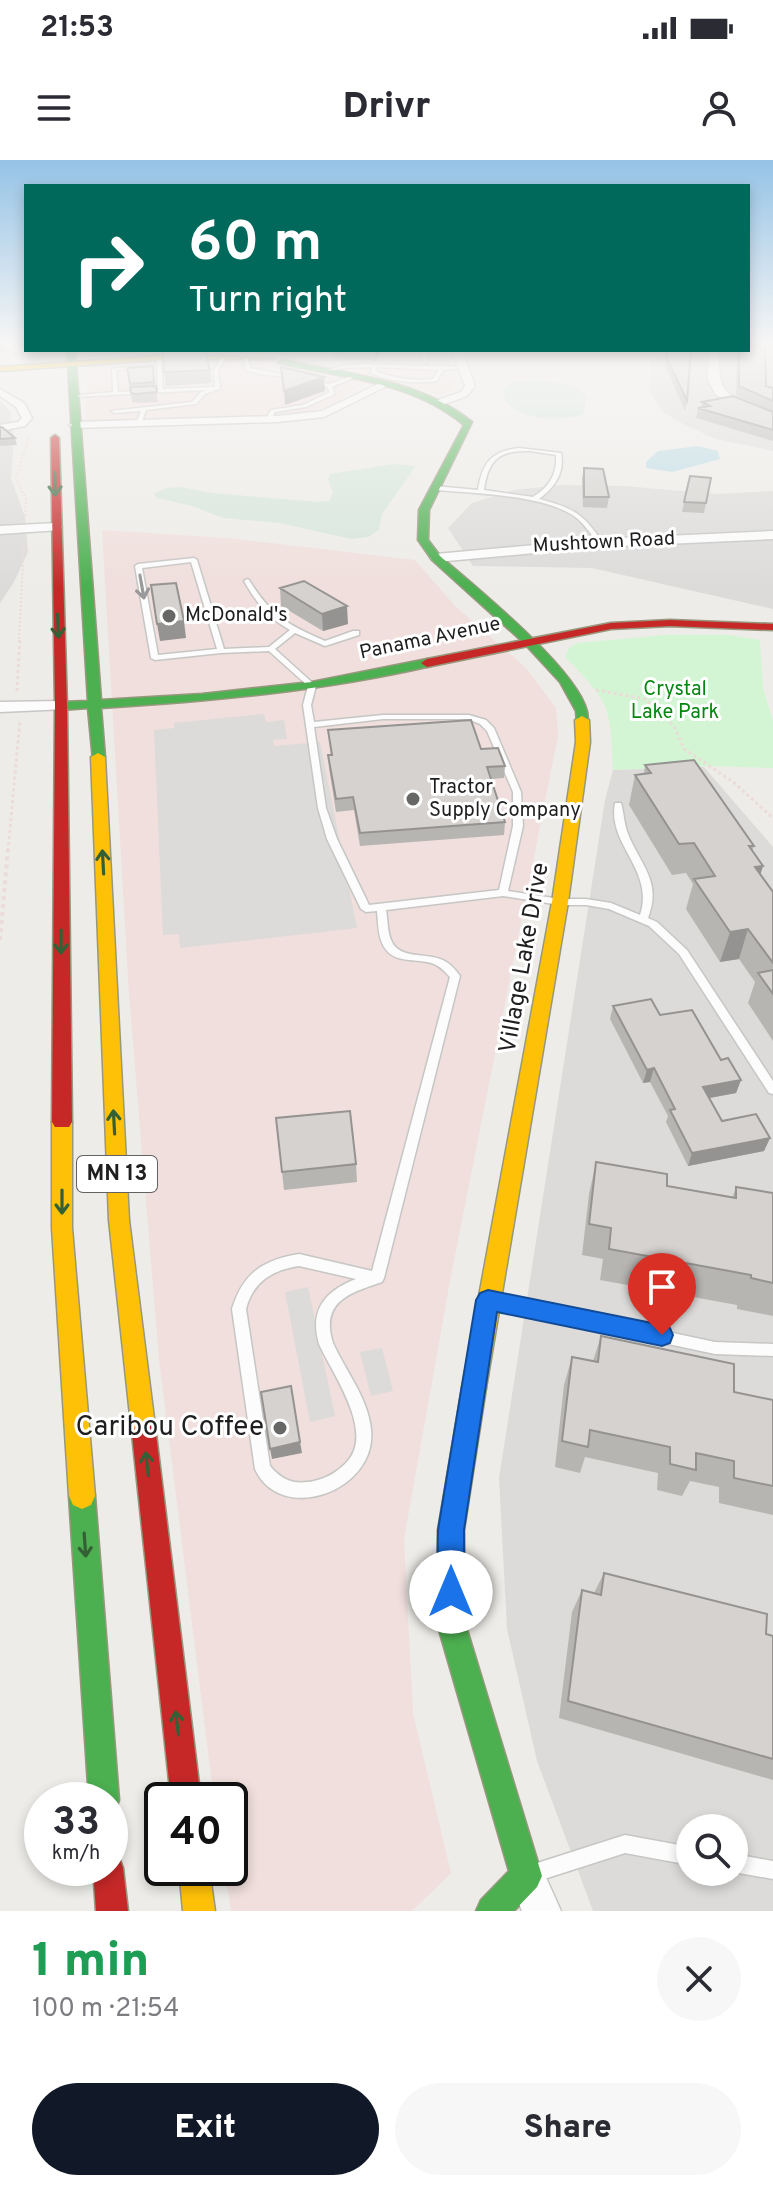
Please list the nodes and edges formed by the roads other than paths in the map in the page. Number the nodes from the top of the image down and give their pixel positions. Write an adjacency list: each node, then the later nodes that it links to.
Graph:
1 (21, 424): 6 (street)
2 (55, 424): 10 (main road, MN 13, one-way to 10)
3 (116, 424): 5 (street)
4 (469, 424): 7 (main road)
5 (74, 425): 23 (main road, MN 13)
6 (0, 428)
7 (435, 488): 8 (lane); 14 (main road)
8 (481, 492): 9 (lane); 9 (lane)
9 (533, 500): 13 (lane)
10 (56, 527): 11 (street); 24 (main road, MN 13, one-way to 24)
11 (0, 530)
12 (773, 535): 13 (street, Mushtown Road)
13 (600, 543): 14 (street, Mushtown Road)
14 (436, 558): 19 (main road, Village Lake Drive)
15 (247, 581): 17 (lane)
16 (773, 627): 19 (main road, Panama Avenue)
17 (294, 630): 18 (lane); 20 (lane)
18 (356, 633)
19 (528, 640): 22 (main road, Panama Avenue); 29 (main road, Village Lake Drive)
20 (271, 649): 21 (lane); 22 (lane)
21 (221, 651): 21 (lane, one-way to 21)
22 (312, 686): 23 (main road, Panama Avenue); 26 (lane)
23 (95, 704): 24 (main road, Panama Avenue); 37 (main road, MN 13, one-way to 23)
24 (61, 706): 25 (street); 36 (main road, MN 13, one-way to 36)
25 (0, 707)
26 (310, 725): 28 (lane); 30 (lane)
27 (618, 805): 31 (lane)
28 (503, 893): 29 (lane); 30 (lane)
29 (560, 902): 31 (lane); 34 (main road, Village Lake Drive)
30 (381, 907): 33 (lane)
31 (643, 919): 32 (lane)
32 (773, 1090)
33 (377, 1278): 33 (lane)
34 (488, 1300): 35 (lane); 41 (main road, Village Lake Drive)
35 (773, 1350)
36 (103, 1782)
37 (184, 1782)
38 (676, 1853): 41 (lane)
39 (748, 1866): 40 (lane)
40 (773, 1870)
41 (526, 1876): 46 (main road); 47 (street)
42 (110, 1886): 44 (main road)
43 (196, 1886): 45 (main road)
44 (112, 1911)
45 (199, 1911)
46 (492, 1911)
47 (542, 1911)

